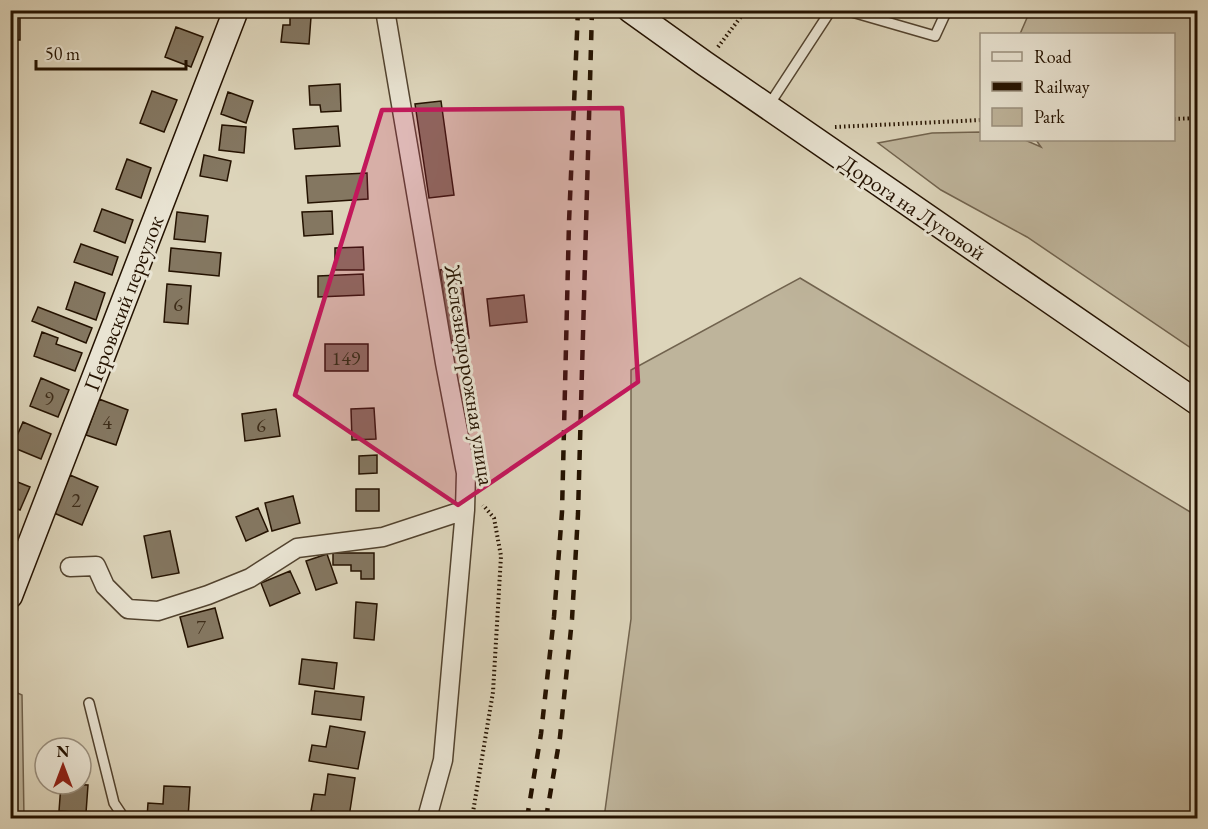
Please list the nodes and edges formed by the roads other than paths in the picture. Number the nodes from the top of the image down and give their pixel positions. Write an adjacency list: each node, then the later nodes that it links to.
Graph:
1 (236, 10): 11 (street, Перовский переулок)
2 (386, 10): 9 (street, Железнодорожная улица)
3 (630, 10): 7 (street, Дорога на Луговой)
4 (831, 10): 7 (lane)
5 (846, 10): 6 (lane)
6 (947, 10)
7 (768, 107): 8 (street, Дорога на Луговой)
8 (1197, 403)
9 (465, 510): 10 (street); 14 (street, Железнодорожная улица)
10 (70, 567)
11 (10, 596)
12 (88, 703): 13 (lane)
13 (124, 819)
14 (427, 819)

